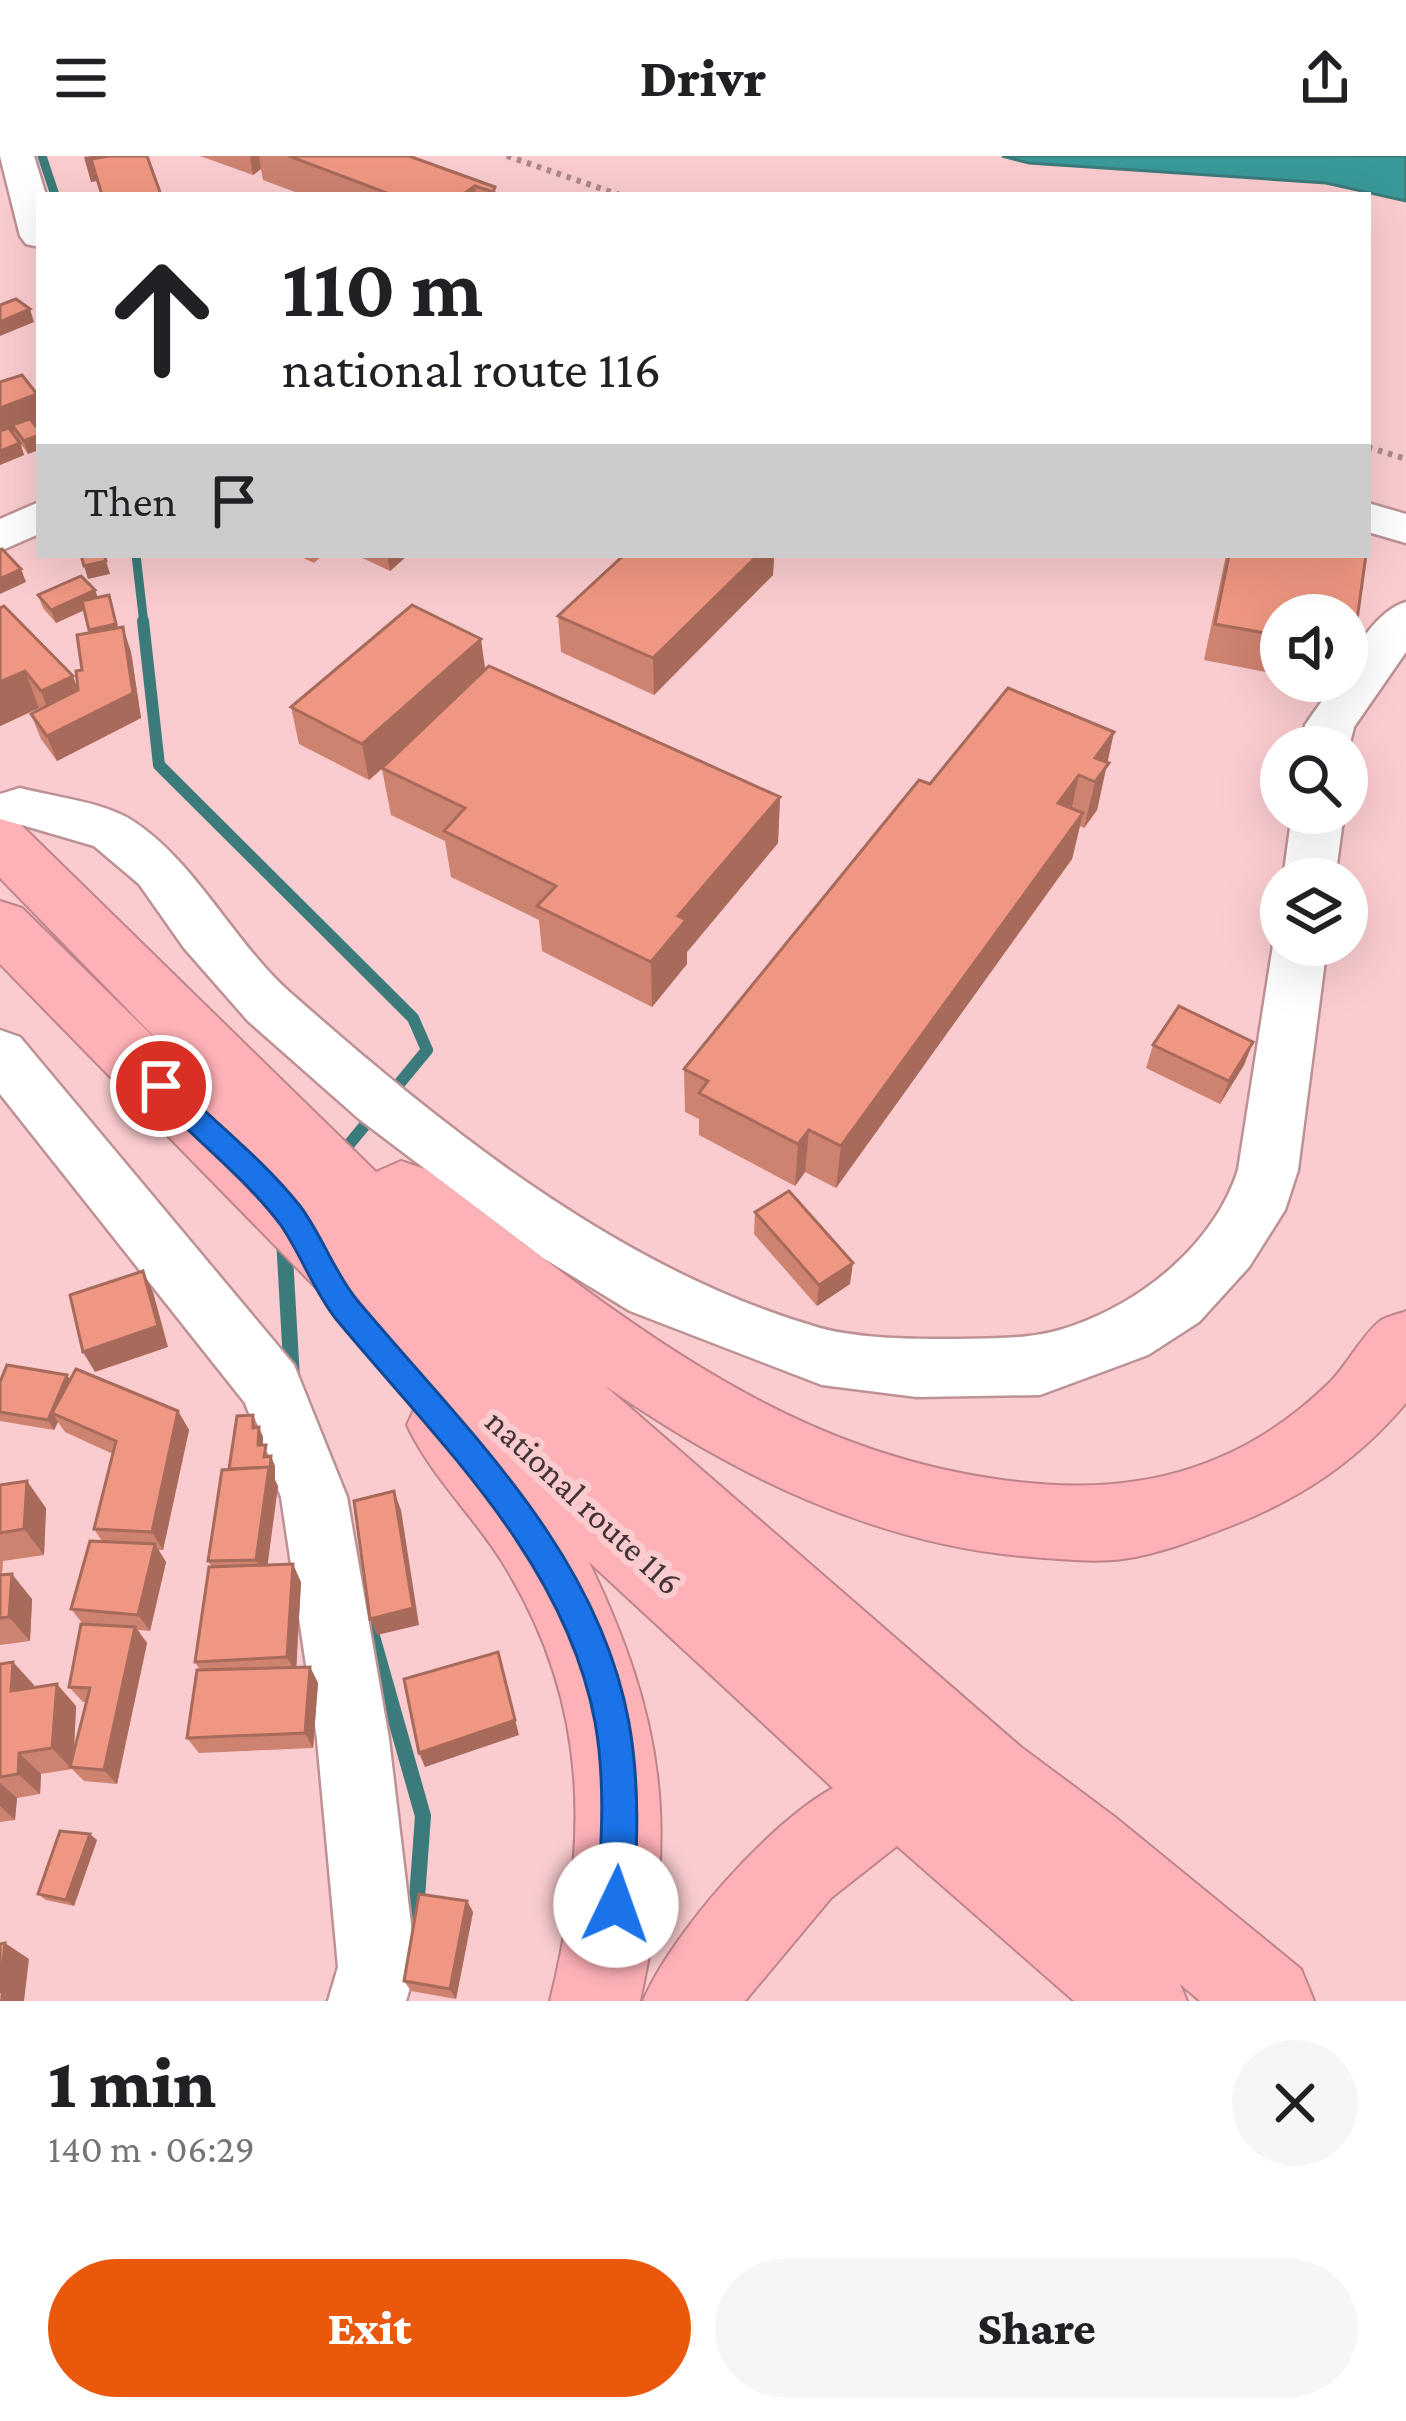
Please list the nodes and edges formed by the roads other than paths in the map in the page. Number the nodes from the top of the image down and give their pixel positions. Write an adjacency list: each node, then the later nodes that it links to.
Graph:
1 (16, 156): 2 (street)
2 (36, 226)
3 (36, 518): 6 (street)
4 (1371, 518): 5 (street)
5 (1406, 529)
6 (0, 536)
7 (1406, 617): 8 (street)
8 (1330, 726)
9 (0, 813): 12 (street)
10 (0, 841): 13 (highway, national route 116)
11 (0, 926): 15 (highway, national route 116)
12 (1297, 966)
13 (174, 1018): 16 (highway); 17 (highway, national route 116)
14 (0, 1053): 20 (street)
15 (289, 1214): 18 (highway, national route 116); 21 (highway)
16 (1406, 1344)
17 (992, 1777): 18 (highway); 19 (highway, national route 116)
18 (907, 1799): 22 (highway); 23 (highway, national route 116)
19 (1085, 1847): 24 (highway); 25 (highway)
20 (367, 2001)
21 (595, 2001)
22 (688, 2001)
23 (1142, 2001)
24 (1269, 2001)
25 (1317, 2001)

